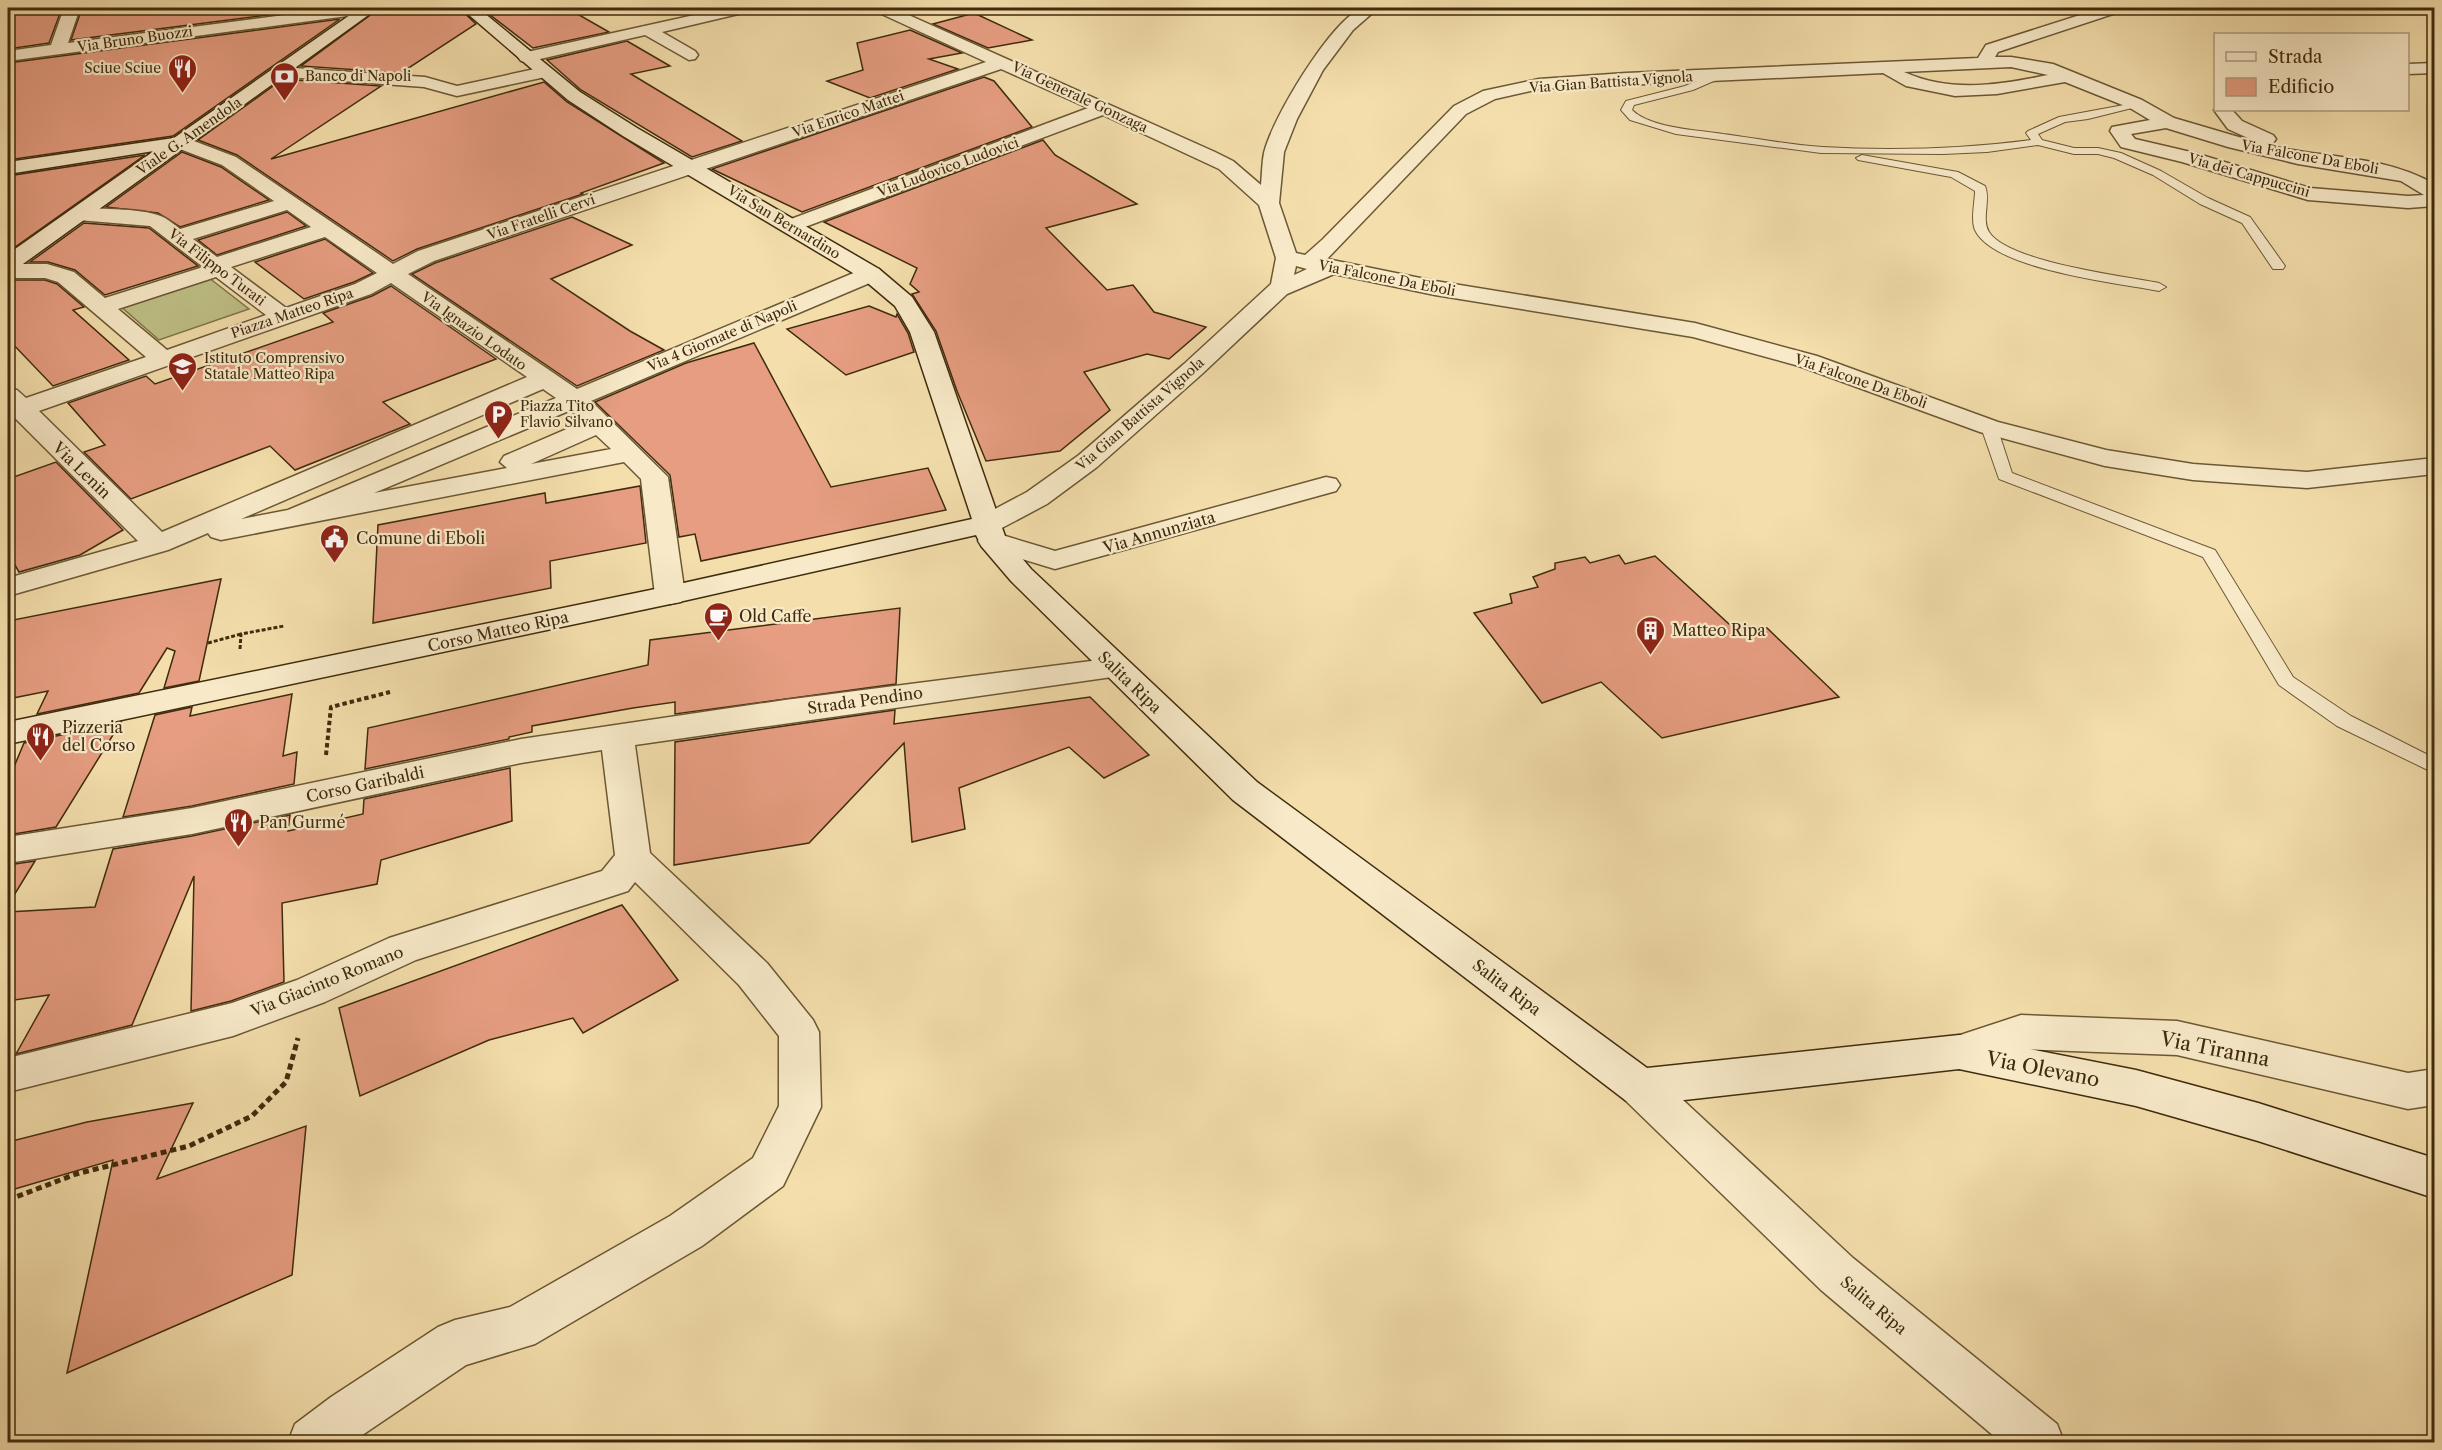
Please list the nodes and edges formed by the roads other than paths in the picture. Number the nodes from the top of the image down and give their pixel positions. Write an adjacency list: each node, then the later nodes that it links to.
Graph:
1 (72, 8): 10 (street)
2 (370, 8): 10 (street, Via Bruno Buozzi); 20 (street, Viale G. Amendola)
3 (469, 8): 13 (street, Via San Bernardino)
4 (746, 8): 8 (street)
5 (881, 8): 14 (street, Via Generale Gonzaga)
6 (1370, 8): 31 (street)
7 (2116, 8): 15 (street)
8 (719, 10): 9 (street)
9 (648, 30): 11 (street); 13 (street)
10 (58, 49): 12 (street, Via Bruno Buozzi)
11 (688, 55)
12 (8, 56)
13 (527, 57): 21 (street, Via San Bernardino)
14 (1004, 62): 25 (street, Via Generale Gonzaga); 33 (street, Via Enrico Mattei)
15 (1984, 62): 16 (street, Via Falcone Da Eboli); 23 (street, Via Falcone Da Eboli)
16 (1946, 65): 17 (street, Via Gian Battista Vignola)
17 (1884, 68): 22 (street, Via Gian Battista Vignola); 23 (street)
18 (2409, 69): 19 (street)
19 (2434, 69)
20 (279, 72): 21 (street); 28 (street, Viale G. Amendola)
21 (544, 72): 33 (street, Via San Bernardino)
22 (1719, 75): 30 (lane); 45 (street, Via Gian Battista Vignola)
23 (2067, 76): 24 (street, Via Falcone Da Eboli)
24 (2136, 104): 27 (street, Via Falcone Da Eboli); 29 (lane)
25 (1106, 108): 32 (street, Via Generale Gonzaga); 41 (street, Via Ludovico Ludovici)
26 (2224, 111): 35 (street)
27 (2167, 122): 35 (street, Via Falcone Da Eboli); 37 (street, Via dei Cappuccini)
28 (179, 142): 34 (street); 38 (street, Via Ignazio Lodato); 40 (street, Viale G. Amendola)
29 (2038, 142): 30 (lane); 48 (lane)
30 (1821, 150): 53 (lane)
31 (1273, 158): 32 (street); 39 (street)
32 (1243, 163): 39 (street)
33 (692, 167): 41 (street, Via San Bernardino); 51 (street, Via Fratelli Cervi)
34 (8, 168)
35 (2380, 170): 36 (street, Via Falcone Da Eboli)
36 (2434, 191)
37 (2434, 201)
38 (289, 203): 42 (street, Via Ignazio Lodato); 43 (street)
39 (1269, 203): 44 (street)
40 (78, 214): 43 (street, Via Filippo Turati); 46 (street, Viale G. Amendola)
41 (790, 226): 52 (street, Via San Bernardino)
42 (327, 229): 49 (street); 51 (street, Via Ignazio Lodato)
43 (177, 237): 49 (street, Via Filippo Turati)
44 (1287, 258): 45 (street, Via Falcone Da Eboli); 54 (street)
45 (1309, 263): 47 (street, Via Falcone Da Eboli)
46 (8, 264)
47 (1334, 266): 54 (street, Via Gian Battista Vignola); 62 (street, Via Falcone Da Eboli)
48 (2278, 266)
49 (216, 267): 55 (street); 56 (street, Via Filippo Turati)
50 (8, 272): 55 (street)
51 (392, 272): 56 (street, Piazza Matteo Ripa); 58 (street, Via Ignazio Lodato)
52 (871, 274): 59 (street, Via 4 Giornate di Napoli); 68 (street, Via San Bernardino)
53 (2159, 287)
54 (1279, 289): 68 (street, Via Gian Battista Vignola)
55 (100, 307): 57 (street)
56 (283, 317): 57 (street, Piazza Matteo Ripa)
57 (162, 359): 60 (street, Piazza Matteo Ripa)
58 (544, 379): 59 (street, Via Ignazio Lodato); 69 (street)
59 (573, 398): 61 (street, Via Ignazio Lodato); 67 (street, Via 4 Giornate di Napoli)
60 (14, 402): 69 (street, Via Lenin)
61 (599, 424): 63 (street, Via Ignazio Lodato); 65 (street)
62 (1989, 427): 64 (street, Via Falcone Da Eboli); 75 (lane)
63 (630, 453): 65 (street); 71 (street, Via Ignazio Lodato)
64 (2434, 466)
65 (463, 485): 67 (street)
66 (1326, 485): 68 (street, Via Annunziata)
67 (295, 517): 69 (street)
68 (990, 532): 71 (street, Corso Matteo Ripa); 72 (street, Salita Ripa)
69 (158, 544): 70 (street)
70 (8, 587)
71 (670, 596): 73 (street, Corso Matteo Ripa)
72 (1115, 668): 74 (street, Strada Pendino); 80 (street, Salita Ripa)
73 (8, 733)
74 (617, 738): 76 (street, Corso Garibaldi); 77 (street)
75 (2434, 766)
76 (8, 850)
77 (633, 858): 79 (street, Via Giacinto Romano); 83 (street)
78 (1959, 1052): 80 (street, Via Olevano); 81 (street, Via Tiranna); 82 (street, Via Olevano)
79 (8, 1075)
80 (1640, 1087): 84 (street, Salita Ripa)
81 (2434, 1087)
82 (2434, 1178)
83 (313, 1443)
84 (2039, 1443)

